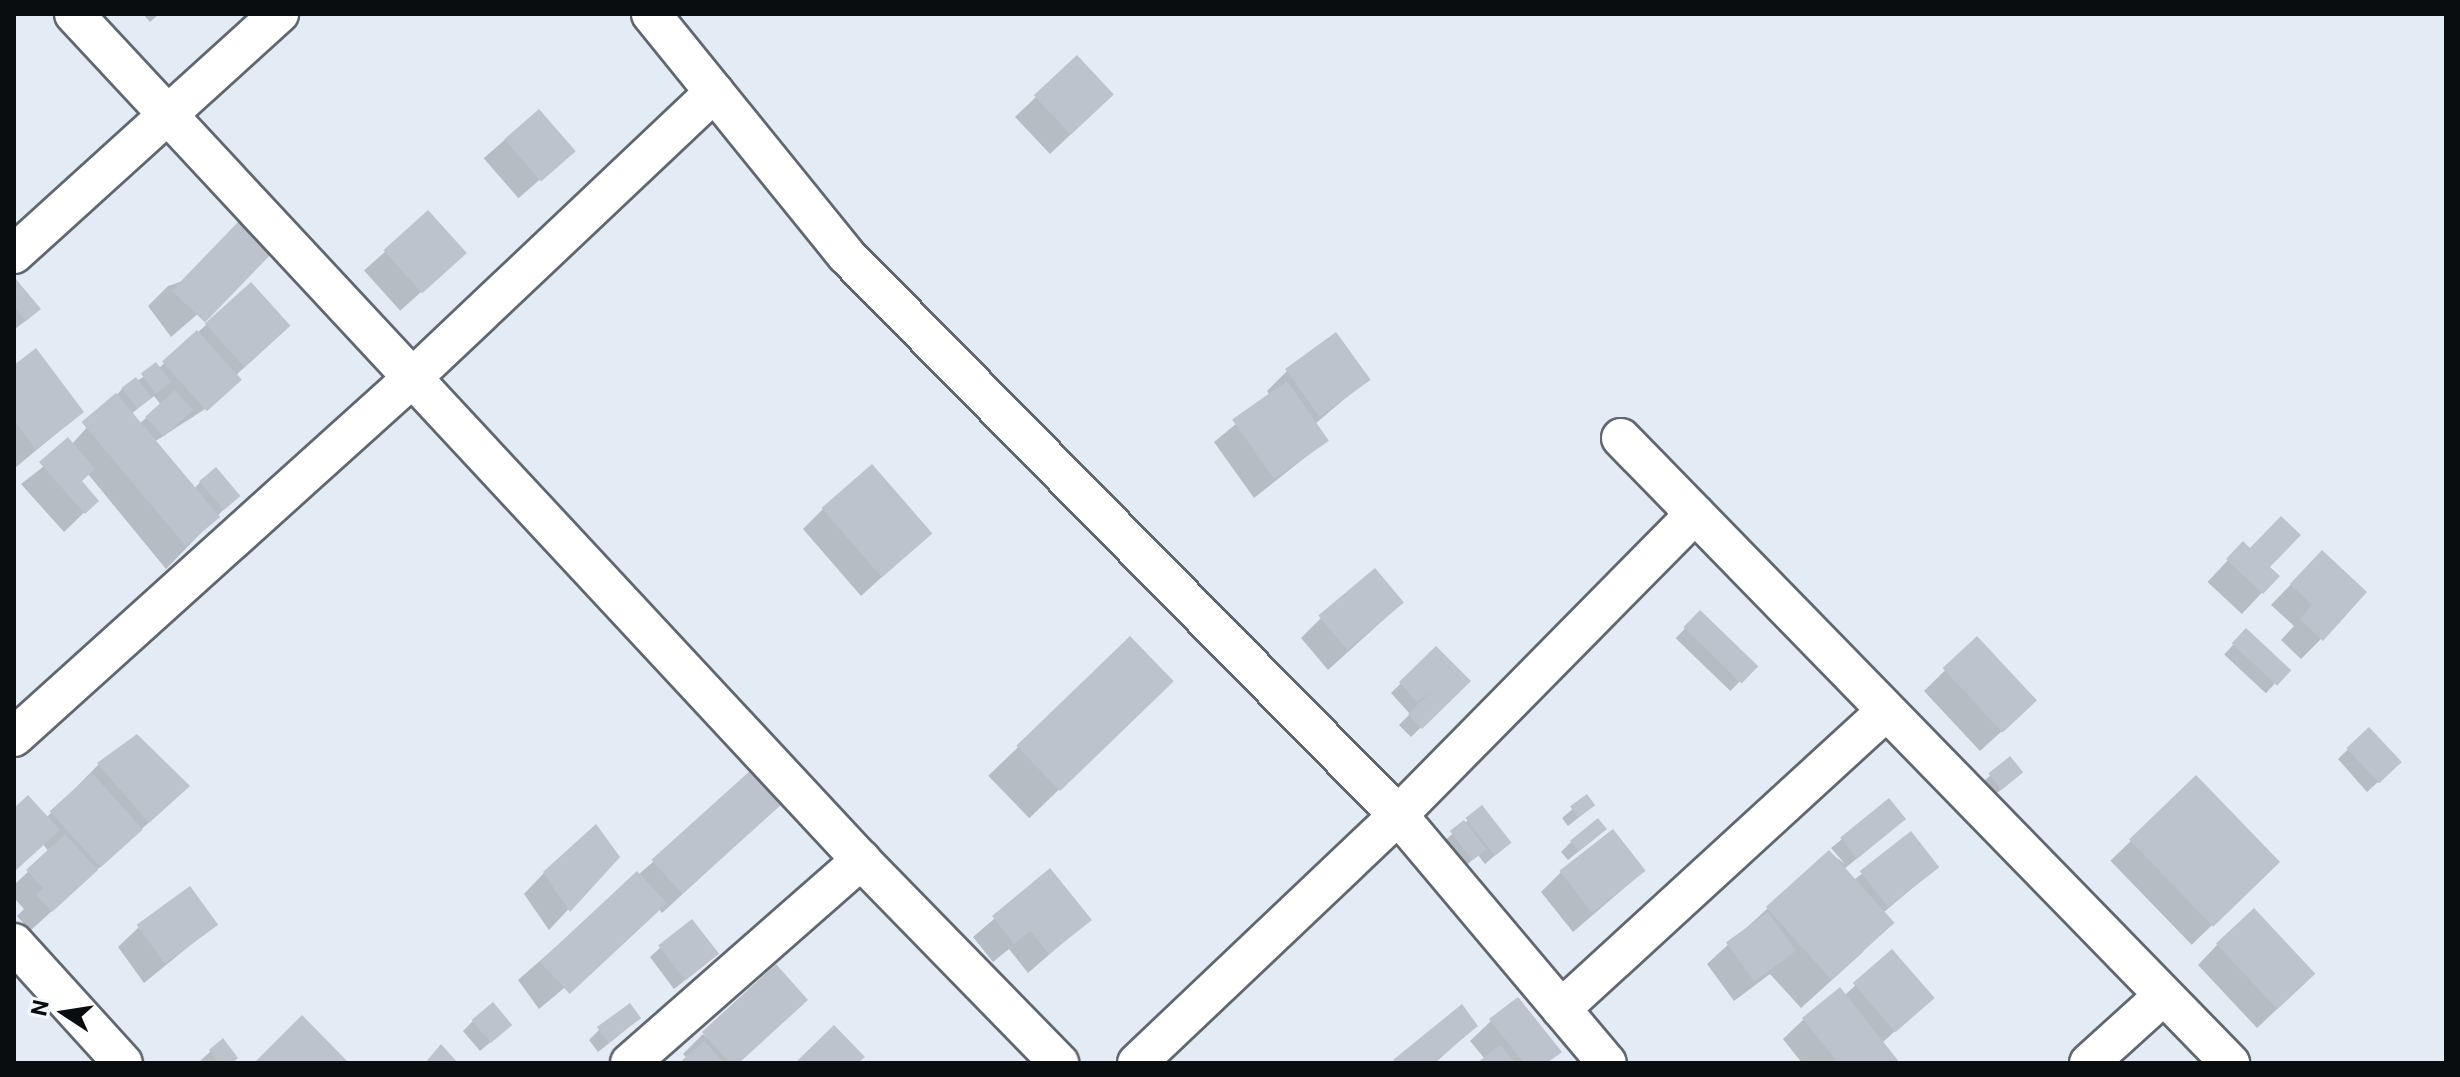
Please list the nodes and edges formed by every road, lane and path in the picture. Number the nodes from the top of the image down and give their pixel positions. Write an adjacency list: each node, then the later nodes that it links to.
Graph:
1 (74, 14): 5 (street)
2 (279, 14): 5 (street)
3 (651, 14): 4 (street)
4 (715, 92): 7 (street); 12 (street)
5 (167, 115): 6 (street); 7 (street)
6 (14, 254)
7 (410, 380): 11 (street); 13 (street)
8 (1621, 438): 9 (street)
9 (1695, 514): 10 (street); 12 (street)
10 (1886, 711): 15 (street); 16 (street)
11 (14, 737)
12 (1398, 815): 16 (street); 20 (street)
13 (861, 860): 18 (street); 19 (street)
14 (14, 943): 17 (street)
15 (2163, 996): 22 (street); 23 (street)
16 (1561, 1009): 21 (street)
17 (123, 1063)
18 (630, 1063)
19 (1059, 1063)
20 (1137, 1063)
21 (1607, 1063)
22 (2089, 1063)
23 (2230, 1063)

